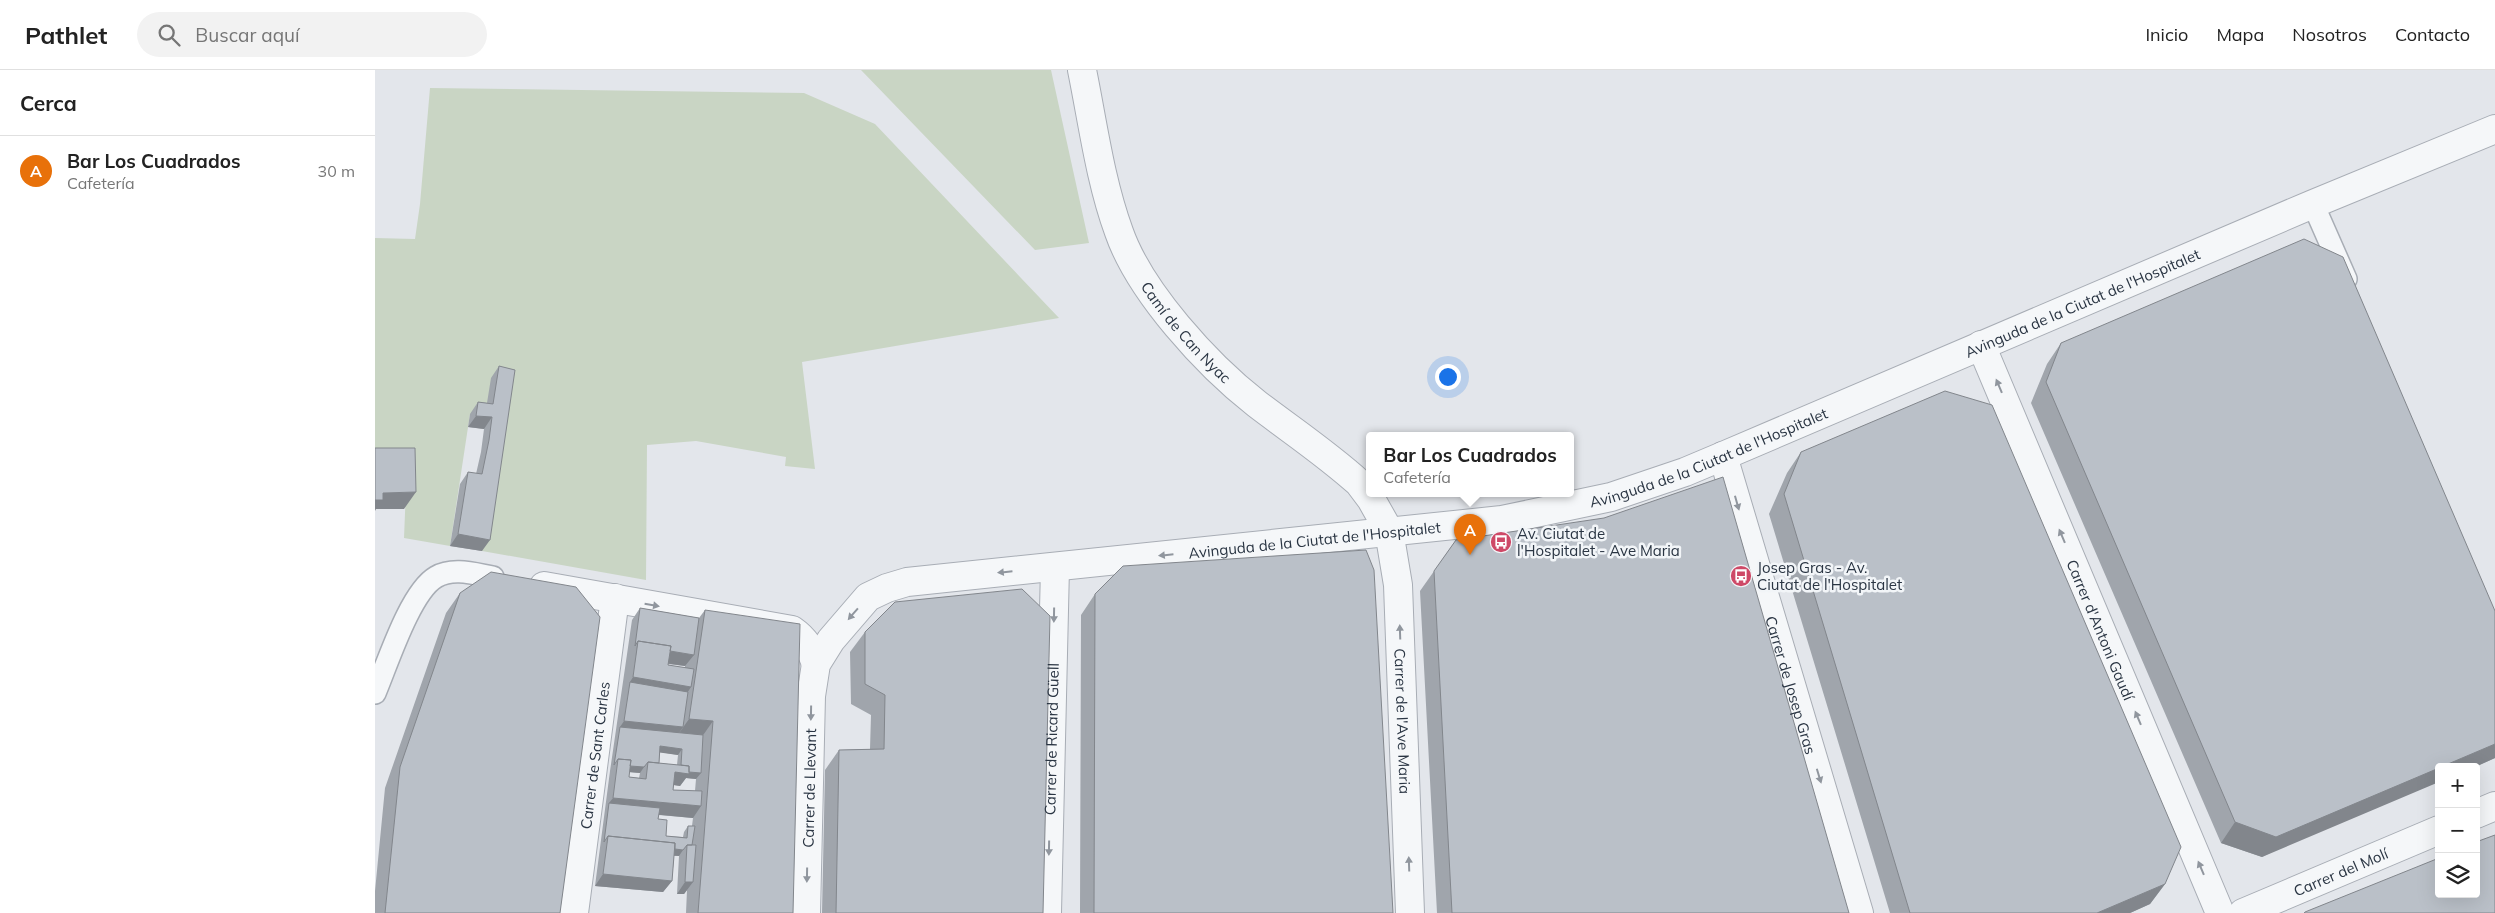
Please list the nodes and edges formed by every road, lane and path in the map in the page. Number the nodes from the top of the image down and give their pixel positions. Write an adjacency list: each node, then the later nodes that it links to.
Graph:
1 (1082, 70): 7 (street, Camí de Can Nyac)
2 (2495, 129): 3 (street, Avinguda de la Ciutat de l'Hospitalet)
3 (2313, 204): 4 (street); 5 (street, Avinguda de la Ciutat de l'Hospitalet)
4 (2355, 301)
5 (1981, 345): 6 (street, Avinguda de la Ciutat de l'Hospitalet); 23 (street, Carrer d'Antoni Gaudí, one-way to 5)
6 (1723, 456): 9 (street, Avinguda de la Ciutat de l'Hospitalet); 22 (street, Carrer de Josep Gras, one-way to 22)
7 (1366, 492)
8 (1370, 497): 9 (street, Camí de Can Nyac)
9 (1389, 531): 10 (street, Avinguda de la Ciutat de l'Hospitalet, one-way to 10); 21 (street, Carrer de l'Ave Maria, one-way to 9)
10 (1055, 567): 13 (street, Avinguda de la Ciutat de l'Hospitalet, one-way to 13); 20 (street, Carrer de Ricard Güell, one-way to 20)
11 (493, 577): 12 (street); 14 (street)
12 (615, 598): 13 (street, one-way to 13); 18 (street, Carrer de Sant Carles)
13 (816, 664): 19 (street, Carrer de Llevant, one-way to 19)
14 (375, 694)
15 (2495, 806): 16 (street)
16 (2480, 812)
17 (2435, 832): 24 (street, Carrer del Molí)
18 (574, 913)
19 (806, 913)
20 (1047, 913)
21 (1410, 913)
22 (1859, 913)
23 (2220, 913)
24 (2243, 913)

